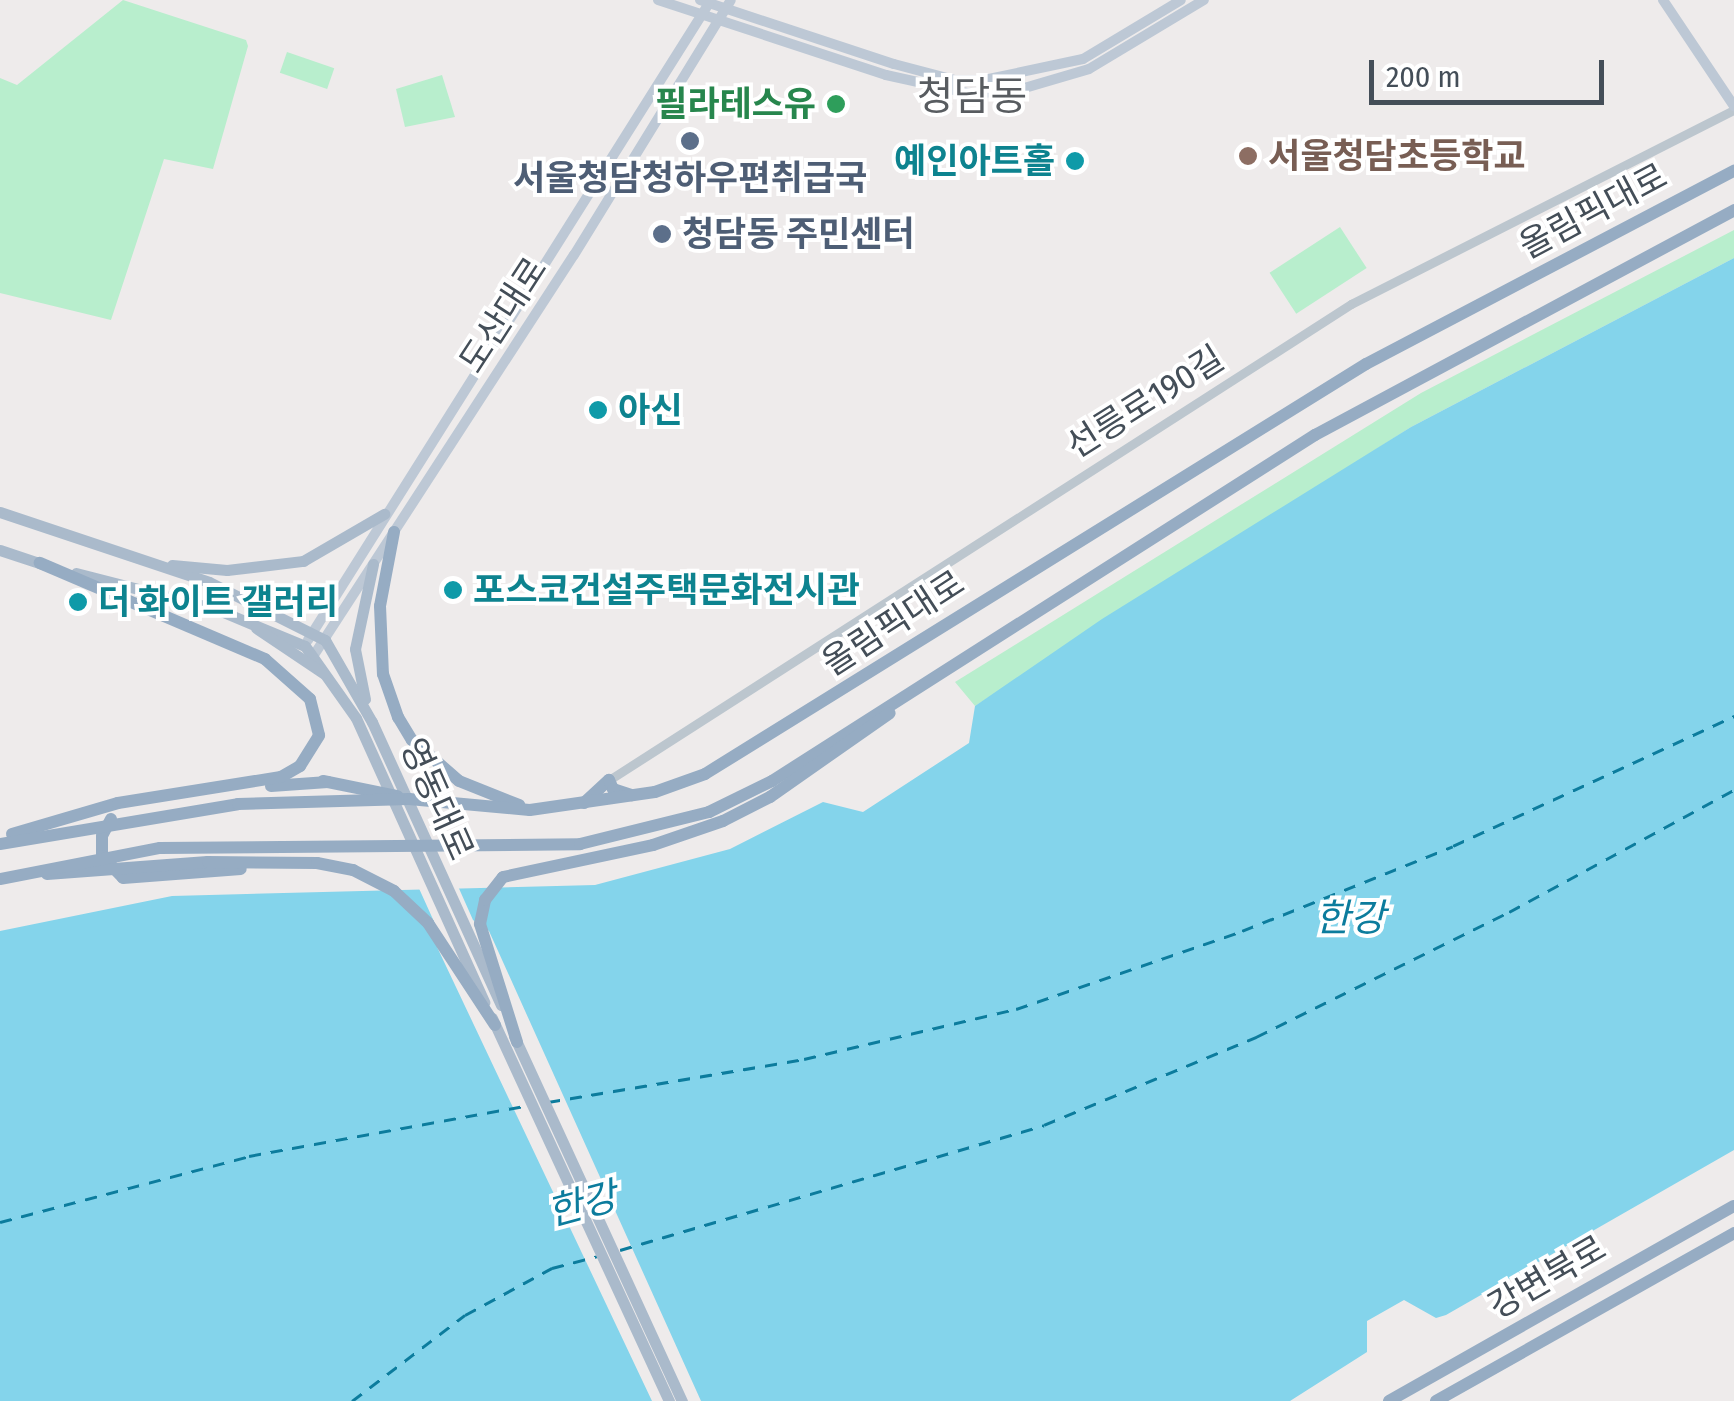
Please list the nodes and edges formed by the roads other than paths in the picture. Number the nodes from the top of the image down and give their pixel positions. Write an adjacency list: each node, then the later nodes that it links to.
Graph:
1 (658, 0): 5 (main road)
2 (1182, 0): 6 (main road)
3 (1204, 0): 6 (main road)
4 (1663, 0): 7 (main road)
5 (706, 4): 6 (main road); 11 (main road, 도산대로)
6 (724, 10): 12 (main road, 도산대로)
7 (1734, 108): 26 (street, 선릉로190길)
8 (1734, 171): 28 (highway, 올림픽대로)
9 (1734, 210): 22 (highway, 올림픽대로)
10 (0, 512): 15 (main road, 영동대로)
11 (384, 514): 15 (main road); 18 (main road, 도산대로)
12 (394, 532): 16 (main road, 도산대로); 31 (highway)
13 (0, 550): 14 (main road, 영동대로)
14 (40, 563): 17 (main road, 영동대로); 25 (highway)
15 (154, 563): 18 (main road, 영동대로)
16 (373, 564): 19 (main road, 도산대로); 23 (main road)
17 (240, 617): 20 (main road, 영동대로); 21 (main road)
18 (313, 632): 19 (main road, 영동대로); 20 (main road, 도산대로)
19 (324, 640): 20 (main road, 도산대로); 23 (main road, 영동대로)
20 (309, 650): 21 (main road, 영동대로)
21 (335, 682): 24 (main road, 영동대로)
22 (922, 685): 34 (highway, 올림픽대로); 36 (highway)
23 (372, 722): 24 (main road, 영동대로)
24 (389, 775): 35 (main road, 영동대로); 36 (main road, 영동대로)
25 (267, 780): 27 (highway); 32 (highway)
26 (609, 780): 28 (highway); 30 (highway)
27 (328, 782): 29 (highway); 33 (highway)
28 (635, 796): 30 (highway, 올림픽대로)
29 (408, 799): 31 (highway, 올림픽대로); 32 (highway, 올림픽대로)
30 (583, 804): 31 (highway, 올림픽대로)
31 (530, 810)
32 (0, 841)
33 (303, 862): 34 (highway); 35 (highway)
34 (6, 878)
35 (495, 1025): 39 (main road, 영동대로)
36 (517, 1042): 39 (main road, 영동대로)
37 (1734, 1206): 42 (highway, 강변북로)
38 (1734, 1232): 43 (highway, 강변북로)
39 (631, 1304): 40 (main road); 41 (main road)
40 (669, 1401)
41 (682, 1401)
42 (1389, 1401)
43 (1436, 1401)

